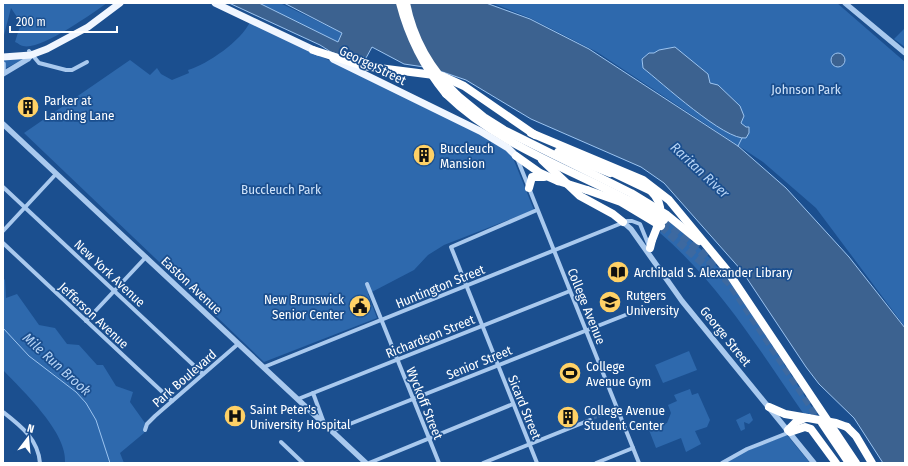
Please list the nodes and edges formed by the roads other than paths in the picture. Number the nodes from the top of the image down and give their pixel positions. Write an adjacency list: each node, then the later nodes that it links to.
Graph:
1 (120, 3): 8 (main road)
2 (215, 3): 6 (main road, George Street)
3 (400, 3): 18 (highway, bridge)
4 (406, 3): 15 (highway, bridge)
5 (844, 3): 9 (street)
6 (313, 50): 17 (highway); 19 (main road, George Street)
7 (3, 52): 8 (main road)
8 (30, 53): 10 (main road); 11 (street); 14 (street)
9 (905, 53)
10 (3, 57)
11 (87, 62)
12 (3, 64): 13 (street)
13 (3, 70)
14 (3, 74)
15 (485, 118): 22 (highway); 34 (highway)
16 (3, 124): 20 (street, Easton Avenue)
17 (531, 133): 22 (highway); 34 (highway)
18 (526, 149): 21 (highway, bridge); 27 (highway)
19 (516, 156): 21 (highway); 24 (street, College Avenue)
20 (56, 174): 25 (street); 32 (street, Easton Avenue)
21 (548, 178): 24 (highway)
22 (624, 178): 30 (highway, bridge)
23 (3, 187): 25 (street, New York Avenue)
24 (529, 188): 26 (street, College Avenue)
25 (25, 207): 28 (street); 37 (street, New York Avenue)
26 (537, 210): 31 (street, College Avenue); 36 (street, Sicard Street)
27 (623, 222): 30 (street); 31 (street, Huntington Street); 33 (street, George Street)
28 (3, 231)
29 (3, 243): 41 (street, Jefferson Avenue)
30 (650, 248): 33 (street)
31 (554, 251): 36 (street, Huntington Street); 38 (street, College Avenue)
32 (146, 257): 37 (street); 44 (street, Easton Avenue)
33 (660, 269): 54 (street, George Street)
34 (726, 269): 82 (highway)
35 (367, 284): 40 (street, Wyckoff Street)
36 (467, 285): 40 (street, Huntington Street); 42 (street, Sicard Street)
37 (114, 291): 41 (street); 48 (street, New York Avenue)
38 (570, 291): 42 (street, Richardson Street); 43 (street, College Avenue)
39 (633, 312): 43 (street, Senior Street)
40 (381, 320): 45 (street, Wyckoff Street); 47 (street, Huntington Street)
41 (86, 321): 52 (street, Jefferson Avenue)
42 (482, 325): 45 (street, Richardson Street); 46 (street, Sicard Street)
43 (586, 330): 46 (street, Senior Street); 68 (street, College Avenue)
44 (238, 344): 47 (street, Easton Avenue); 48 (street, Park Boulevard)
45 (397, 360): 49 (street, Richardson Street); 51 (street, Wyckoff Street)
46 (498, 365): 51 (street, Senior Street); 53 (street, Sicard Street)
47 (264, 367): 50 (street, Easton Avenue)
48 (203, 374): 52 (street, Park Boulevard)
49 (314, 393): 50 (street, Richardson Street); 61 (street)
50 (298, 399): 61 (street, Easton Avenue)
51 (413, 399): 63 (street, Senior Street); 65 (street, Wyckoff Street)
52 (172, 401): 62 (street, Park Boulevard)
53 (513, 404): 65 (street); 67 (street, Sicard Street)
54 (769, 407): 58 (highway); 64 (street, George Street)
55 (614, 411): 57 (street)
56 (3, 412): 69 (street)
57 (606, 413)
58 (797, 418): 64 (highway); 83 (highway, bridge)
59 (592, 419): 67 (street)
60 (822, 423): 81 (highway)
61 (325, 425): 63 (street, Easton Avenue)
62 (145, 430)
63 (332, 431): 71 (street, Easton Avenue)
64 (789, 431): 78 (street); 79 (street, George Street); 80 (highway)
65 (429, 439): 72 (street); 73 (street, Wyckoff Street)
66 (281, 442): 70 (street)
67 (529, 444): 74 (street); 75 (street, Sicard Street)
68 (633, 448): 76 (street); 77 (street, College Avenue)
69 (40, 463)
70 (303, 463)
71 (366, 463)
72 (369, 463)
73 (439, 463)
74 (483, 463)
75 (537, 463)
76 (596, 463)
77 (639, 463)
78 (722, 463)
79 (814, 463)
80 (836, 463)
81 (849, 463)
82 (856, 463)
83 (872, 463)

